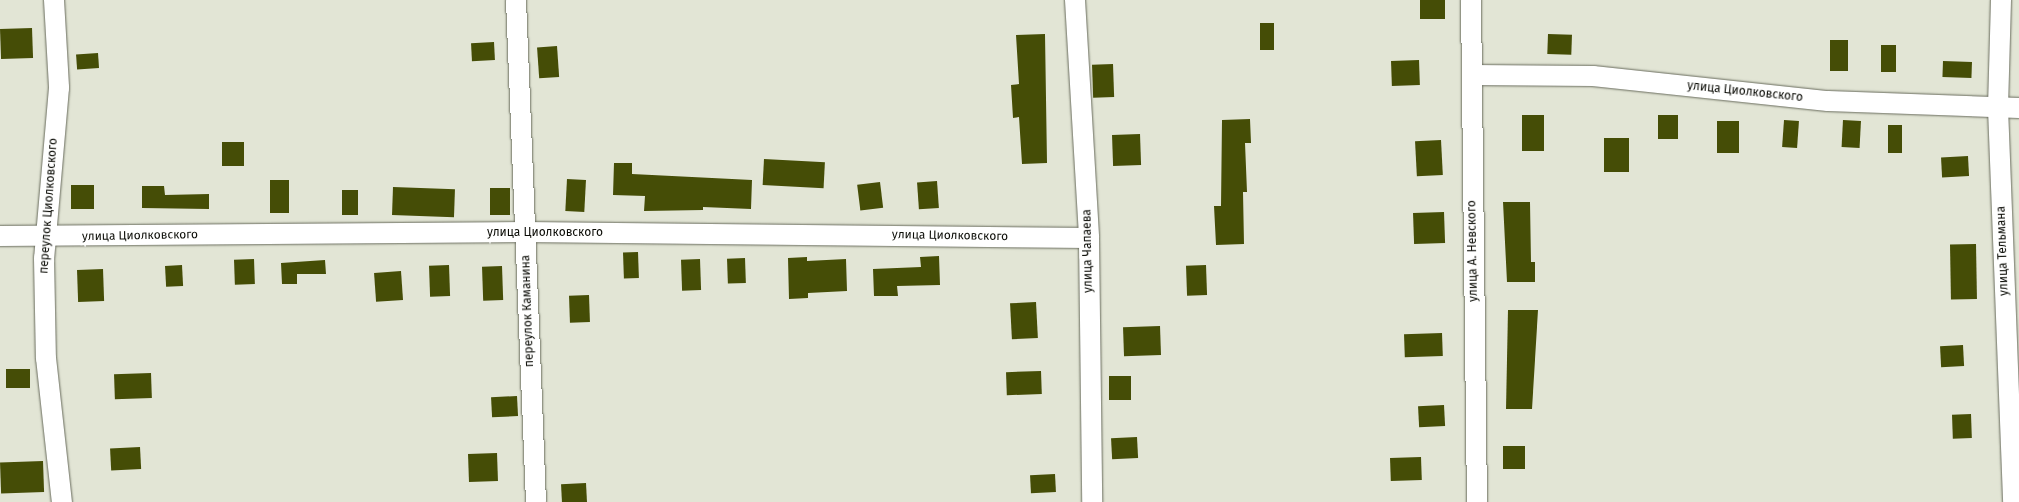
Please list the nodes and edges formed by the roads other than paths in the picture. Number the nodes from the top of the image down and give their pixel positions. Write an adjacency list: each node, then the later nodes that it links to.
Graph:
1 (54, 0): 11 (street, переулок Циолковского)
2 (516, 0): 9 (street, переулок Каманина)
3 (1075, 0): 12 (street, улица Чапаева)
4 (1472, 0): 6 (street, улица А. Невского)
5 (2001, 0): 7 (street, улица Тельмана)
6 (1472, 76): 7 (street, улица Циолковского); 16 (street, улица А. Невского)
7 (1998, 108): 8 (street, улица Циолковского); 17 (street, улица Тельмана)
8 (2019, 108)
9 (524, 232): 11 (street, улица Циолковского); 12 (street, улица Циолковского); 14 (street, переулок Каманина)
10 (0, 236): 11 (street, улица Циолковского)
11 (45, 237): 13 (street, переулок Циолковского)
12 (1089, 238): 15 (street, улица Чапаева)
13 (62, 502)
14 (536, 502)
15 (1092, 502)
16 (1477, 502)
17 (2013, 502)

